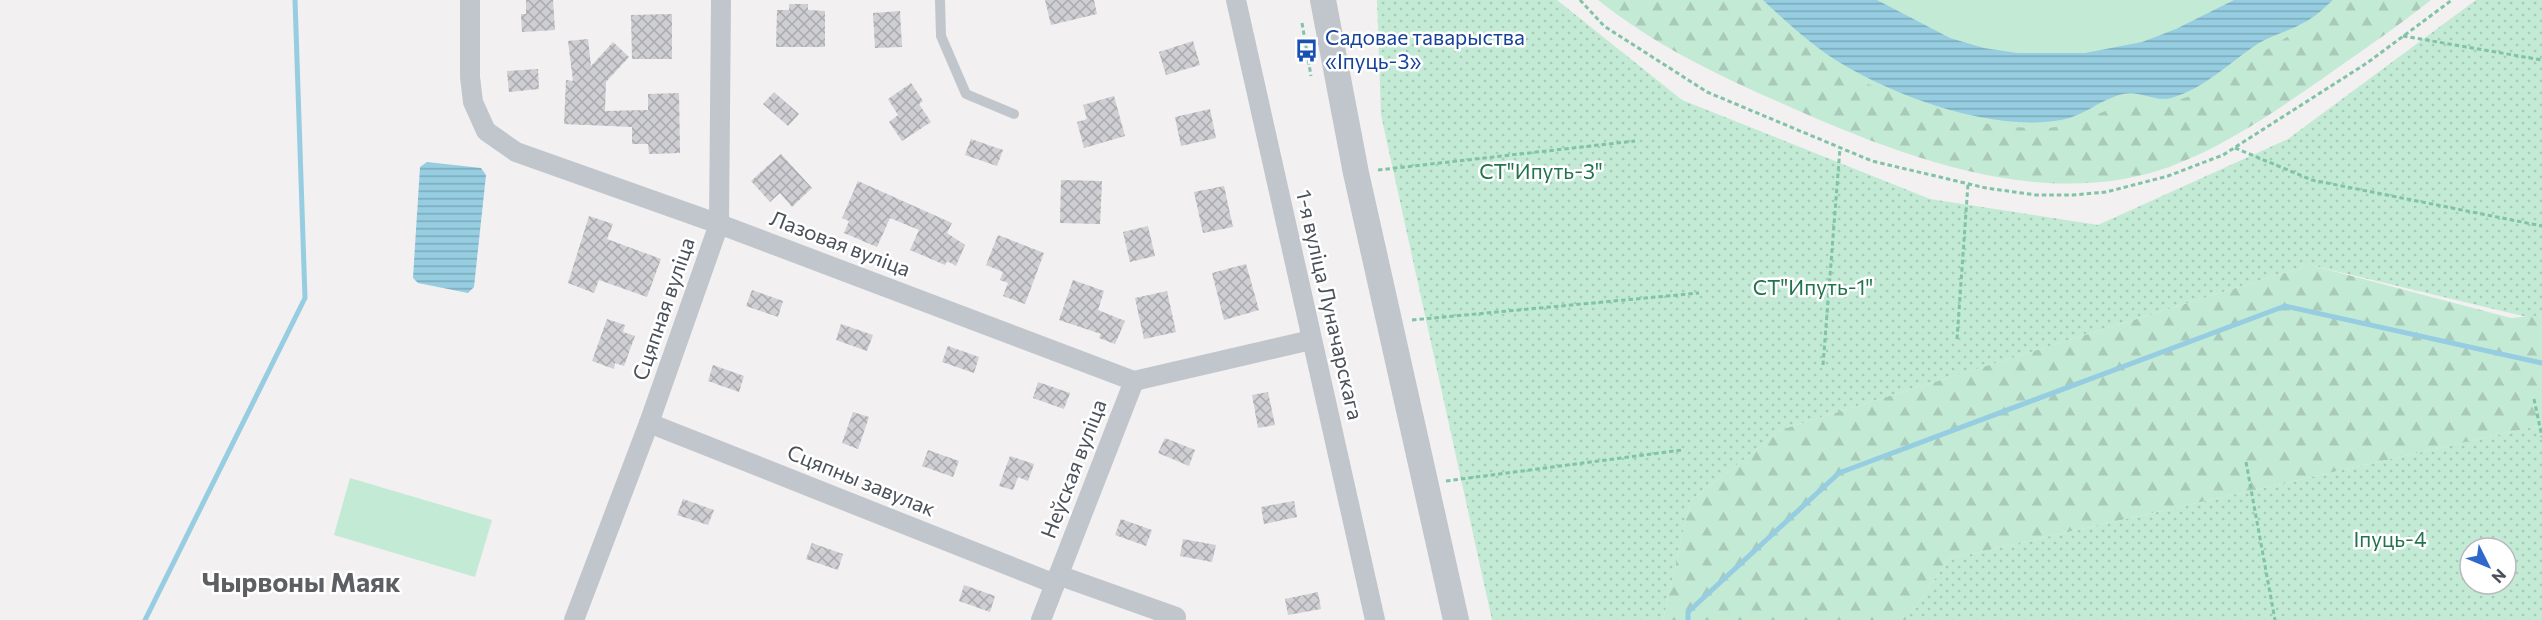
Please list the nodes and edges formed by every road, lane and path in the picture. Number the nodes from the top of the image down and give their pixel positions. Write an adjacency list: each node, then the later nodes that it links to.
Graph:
1 (470, 0): 18 (street, Лазовая вуліца)
2 (721, 0): 18 (street, Сцяпная вуліца)
3 (940, 0): 12 (lane)
4 (1236, 0): 23 (street, 1-я вуліца Луначарскага)
5 (1323, 0): 16 (street)
6 (1580, 0): 14 (path)
7 (2452, 0): 9 (path)
8 (1302, 23): 11 (path)
9 (2403, 36): 10 (path); 15 (path)
10 (2542, 60)
11 (1311, 76)
12 (1014, 114)
13 (1635, 141): 16 (path)
14 (1840, 148): 17 (path); 24 (path)
15 (2235, 148): 17 (path); 19 (path)
16 (1356, 173): 21 (street)
17 (1968, 184): 22 (path)
18 (719, 224): 25 (street, Лазовая вуліца); 27 (street, Сцяпная вуліца)
19 (2542, 226)
20 (1700, 293): 21 (path)
21 (1390, 322): 31 (street)
22 (1957, 339)
23 (1311, 340): 25 (street); 36 (street, 1-я вуліца Луначарскага)
24 (1823, 365)
25 (1134, 381): 32 (street, Неўская вуліца)
26 (2534, 399): 28 (path)
27 (649, 423): 32 (street, Сцяпны завулак); 34 (street, Сцяпная вуліца)
28 (2542, 437)
29 (1682, 450): 31 (path)
30 (2246, 462): 38 (path)
31 (1425, 484): 37 (street)
32 (1056, 580): 33 (street); 35 (street, Неўская вуліца)
33 (1176, 617)
34 (574, 620)
35 (1041, 620)
36 (1375, 620)
37 (1456, 620)
38 (2275, 620)

